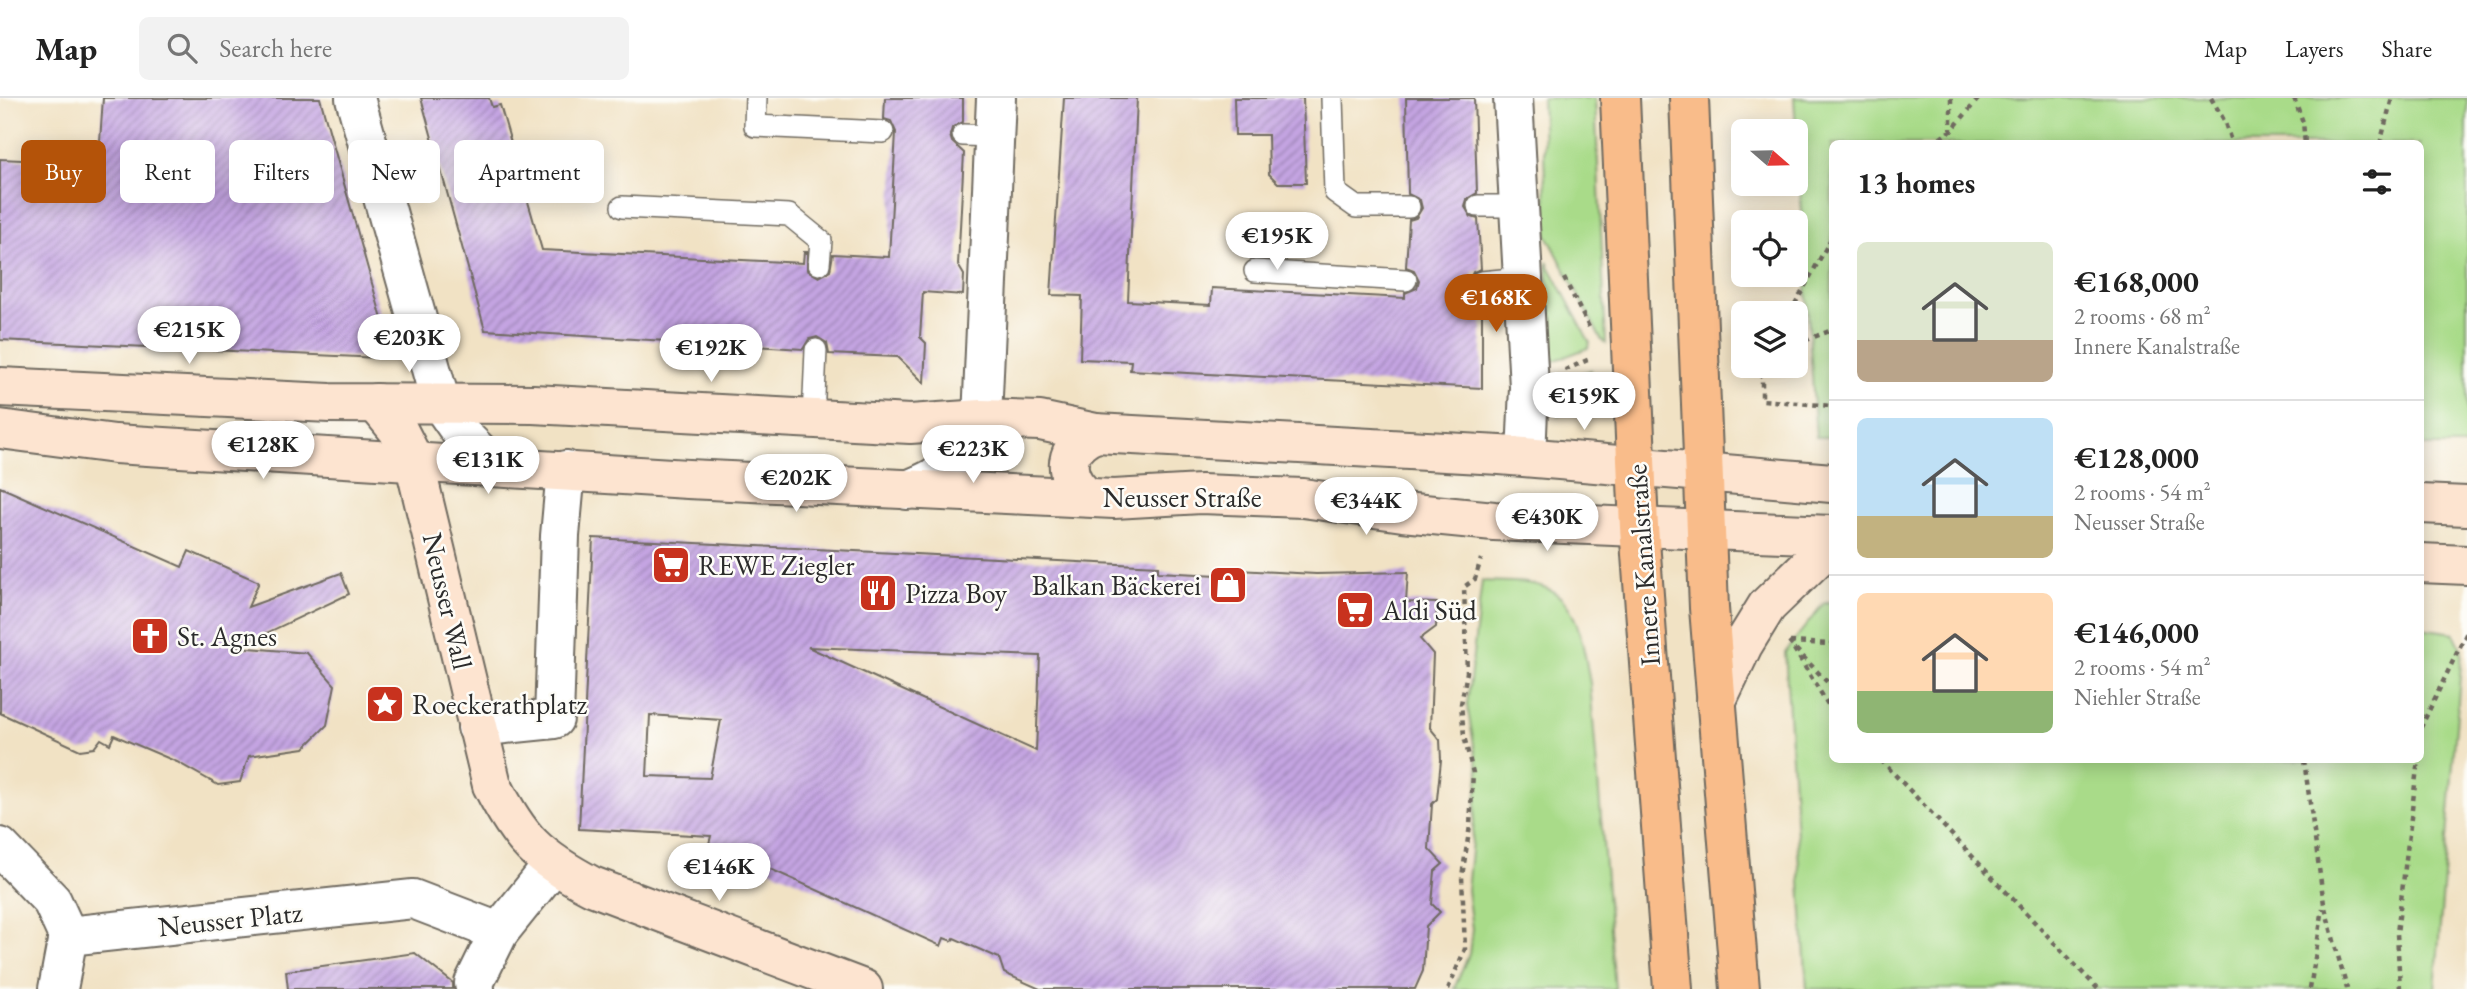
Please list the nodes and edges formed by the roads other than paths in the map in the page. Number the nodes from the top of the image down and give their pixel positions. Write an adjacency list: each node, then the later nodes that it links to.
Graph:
1 (355, 98): 21 (street)
2 (756, 98): 8 (lane)
3 (996, 98): 23 (street)
4 (1332, 98): 12 (lane)
5 (1513, 98): 10 (street)
6 (1620, 98): 29 (main road, Innere Kanalstraße)
7 (1689, 98): 31 (main road)
8 (883, 132)
9 (1478, 206): 10 (lane)
10 (1519, 206): 15 (street)
11 (622, 207): 13 (lane)
12 (1409, 207)
13 (820, 264)
14 (1255, 271): 16 (lane)
15 (1541, 273): 17 (lane); 26 (street)
16 (1406, 280)
17 (1481, 282)
18 (816, 350): 22 (lane)
19 (0, 387): 20 (main road, Neusser Straße)
20 (376, 403): 21 (main road, Neusser Straße); 27 (main road, Neusser Wall)
21 (441, 404): 22 (main road, Neusser Straße); 28 (street)
22 (813, 419): 23 (main road, Neusser Straße)
23 (982, 419): 25 (main road, Neusser Straße); 33 (street, Neusser Straße)
24 (0, 429): 27 (main road, Neusser Straße)
25 (1096, 433): 26 (main road, Neusser Straße); 34 (main road)
26 (1527, 457): 29 (main road, Neusser Straße)
27 (414, 461): 28 (main road, Neusser Straße); 44 (main road, Neusser Wall)
28 (493, 466): 30 (main road, Neusser Straße)
29 (1636, 466): 31 (main road, Neusser Straße); 37 (main road, Innere Kanalstraße)
30 (566, 470): 33 (main road, Neusser Straße); 44 (street)
31 (1705, 471): 32 (main road, Neusser Straße); 38 (main road)
32 (1829, 483)
33 (907, 490): 34 (main road, Neusser Straße)
34 (1087, 497): 37 (main road, Neusser Straße)
35 (2424, 504): 36 (main road)
36 (2467, 506)
37 (1639, 527): 38 (main road, Neusser Straße); 52 (main road, Innere Kanalstraße)
38 (1706, 530): 39 (main road, Neusser Straße); 43 (main road)
39 (1829, 536)
40 (1829, 546): 43 (main road)
41 (2424, 563): 42 (main road)
42 (2467, 565)
43 (1716, 702): 53 (main road)
44 (477, 727): 46 (main road, Neusser Wall)
45 (0, 847): 48 (street)
46 (552, 866): 47 (street); 51 (main road, Neusser Wall)
47 (499, 932): 48 (street, Neusser Platz); 50 (street)
48 (68, 936): 49 (street)
49 (58, 989)
50 (475, 989)
51 (863, 989)
52 (1673, 989)
53 (1740, 989)

